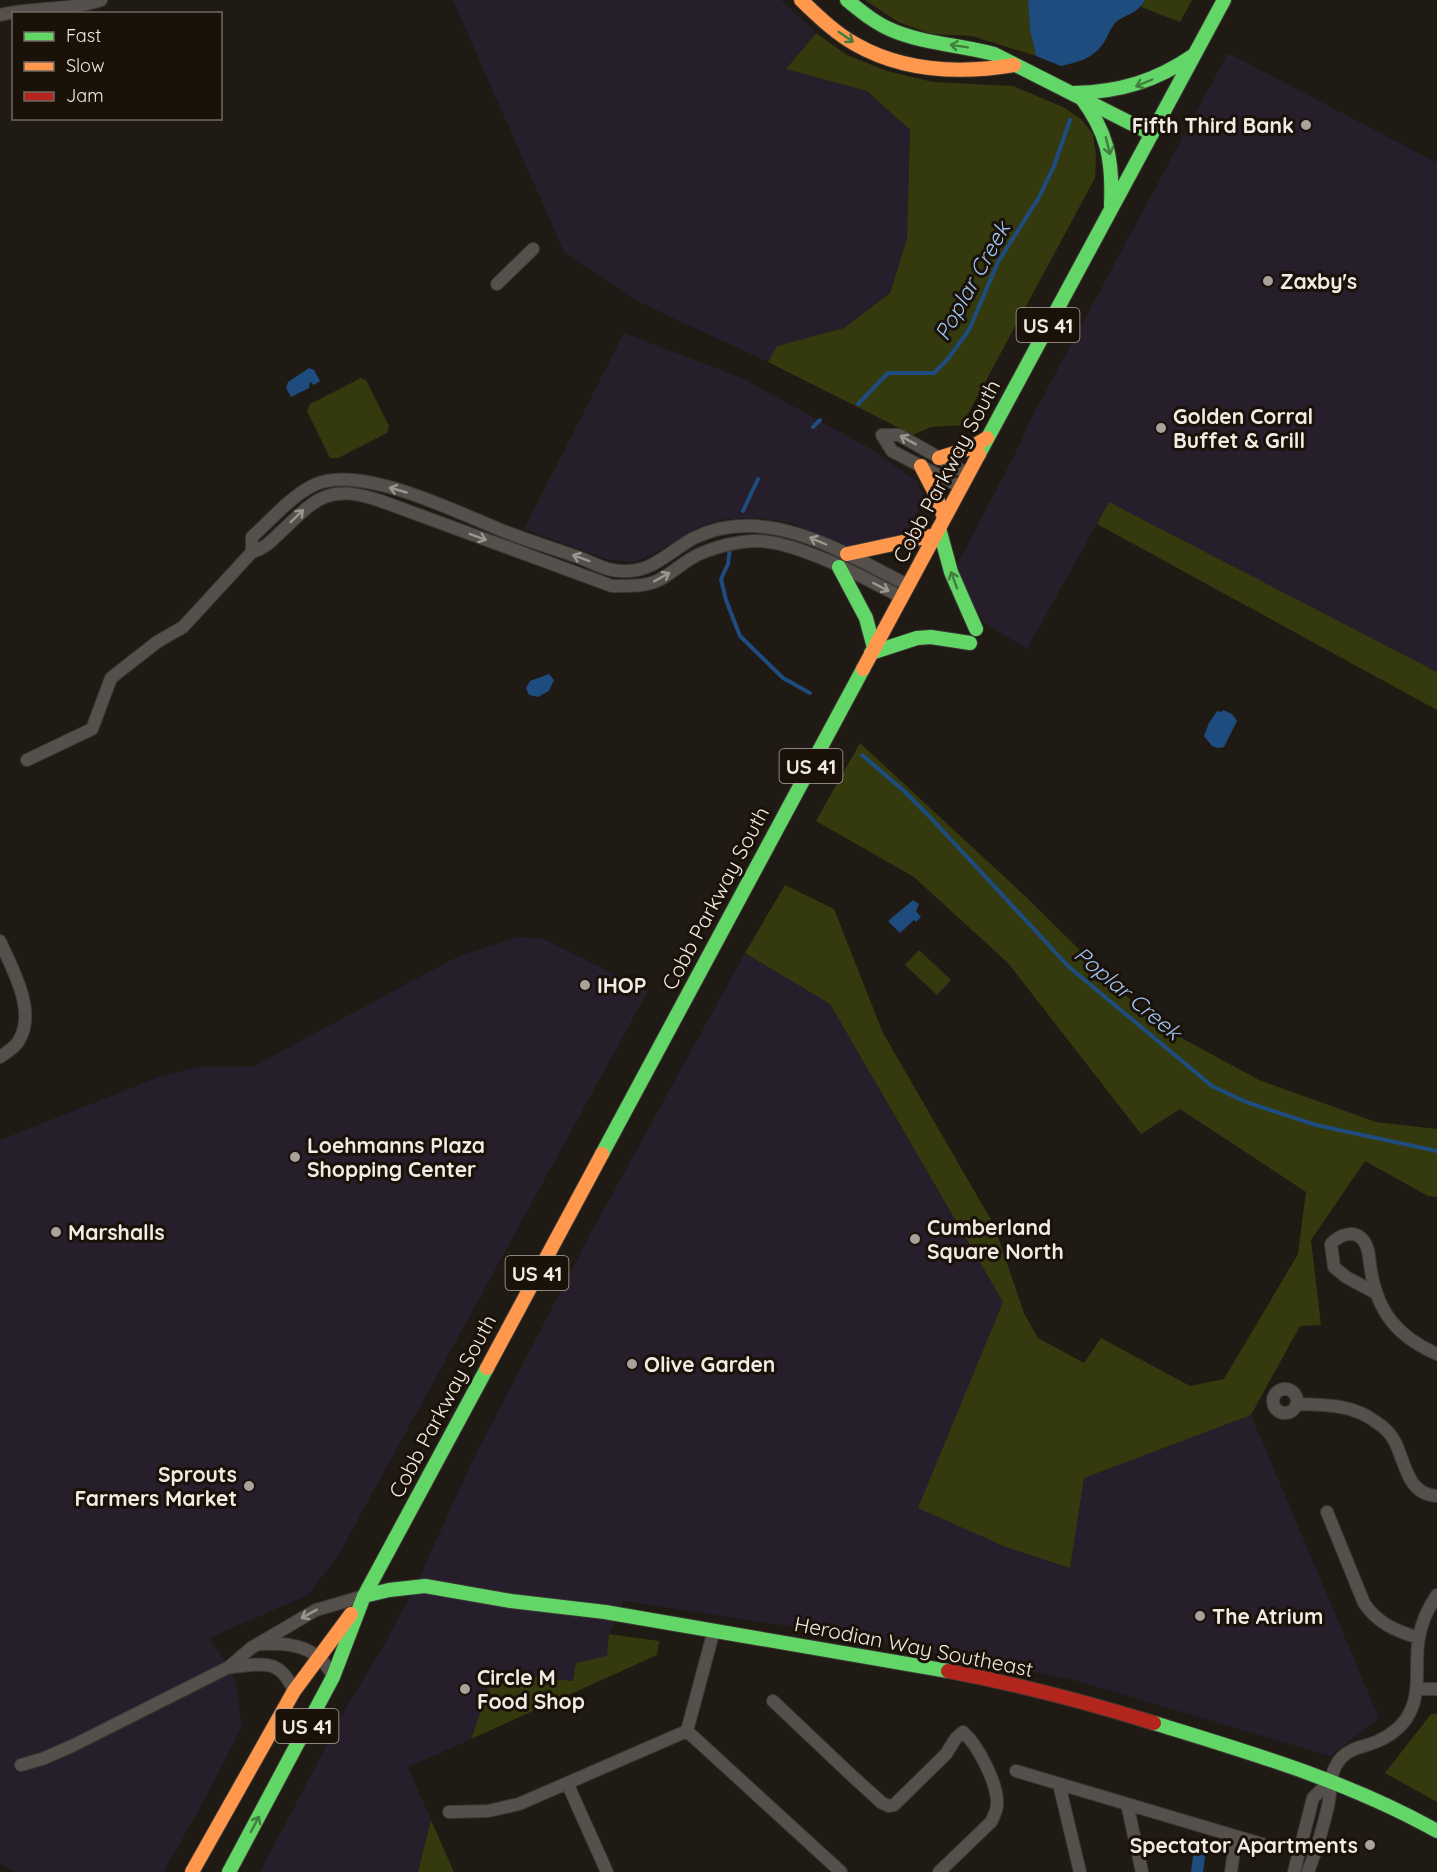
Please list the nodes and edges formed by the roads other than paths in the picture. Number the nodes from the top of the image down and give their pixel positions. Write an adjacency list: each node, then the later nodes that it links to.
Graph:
1 (101, 0): 5 (street)
2 (801, 0): 7 (main road, one-way to 7)
3 (847, 0): 7 (main road, one-way to 3)
4 (1224, 0): 6 (main road, Cobb Parkway South / US 41)
5 (16, 12)
6 (1195, 54): 8 (main road, one-way to 8); 9 (main road, Cobb Parkway South / US 41)
7 (1014, 65): 8 (main road)
8 (1077, 95): 9 (main road); 10 (main road, one-way to 10)
9 (1152, 134): 10 (main road, Cobb Parkway South / US 41)
10 (1111, 210): 13 (main road, Cobb Parkway South / US 41)
11 (533, 249): 12 (street)
12 (497, 284)
13 (987, 438): 14 (main road); 16 (main road, Cobb Parkway South / US 41)
14 (939, 458): 15 (street, one-way to 15); 16 (street)
15 (921, 466): 17 (street); 18 (main road)
16 (968, 474): 17 (main road, Cobb Parkway South / US 41)
17 (961, 487): 18 (main road, Cobb Parkway South / US 41)
18 (939, 527): 20 (main road); 22 (main road, Cobb Parkway South / US 41); 23 (main road, one-way to 18)
19 (252, 552): 20 (street, one-way to 19); 21 (street, one-way to 21); 26 (street)
20 (847, 554): 22 (street)
21 (838, 567): 22 (street, one-way to 22); 25 (main road)
22 (905, 591): 25 (main road, Cobb Parkway South / US 41)
23 (976, 629)
24 (970, 643): 25 (main road)
25 (873, 651): 35 (main road, Cobb Parkway South / US 41)
26 (27, 760)
27 (0, 941): 28 (street)
28 (0, 1057)
29 (1374, 1292): 29 (street); 30 (street)
30 (1437, 1354)
31 (1297, 1404): 32 (street)
32 (1437, 1496)
33 (1327, 1512): 37 (street)
34 (1437, 1595): 37 (street)
35 (364, 1596): 36 (main road, Herodian Way Southeast); 38 (street, one-way to 38); 39 (main road, Cobb Parkway South / US 41); 41 (main road, Cobb Parkway South / US 41)
36 (714, 1630): 46 (street); 49 (main road, Herodian Way Southeast)
37 (1419, 1638): 42 (street)
38 (257, 1644): 39 (street); 40 (street)
39 (319, 1657): 41 (street); 44 (main road, Cobb Parkway South / US 41)
40 (229, 1667): 44 (street); 47 (street)
41 (333, 1677): 58 (main road, Cobb Parkway South / US 41, one-way to 41)
42 (1416, 1689): 43 (street); 49 (street)
43 (1437, 1689)
44 (294, 1691): 57 (main road, Cobb Parkway South / US 41)
45 (773, 1701): 61 (street)
46 (687, 1731): 51 (street); 60 (street)
47 (21, 1765)
48 (1016, 1771): 50 (street)
49 (1329, 1782): 54 (main road, Herodian Way Southeast); 65 (street); 66 (street)
50 (1059, 1784): 52 (street); 62 (street)
51 (568, 1785): 53 (street); 59 (street)
52 (1126, 1804): 55 (street); 63 (street)
53 (449, 1812)
54 (1437, 1831)
55 (1236, 1837): 56 (street); 64 (street)
56 (1272, 1847)
57 (192, 1872)
58 (229, 1872)
59 (607, 1872)
60 (840, 1872)
61 (939, 1872)
62 (1080, 1872)
63 (1143, 1872)
64 (1231, 1872)
65 (1294, 1872)
66 (1308, 1872)

